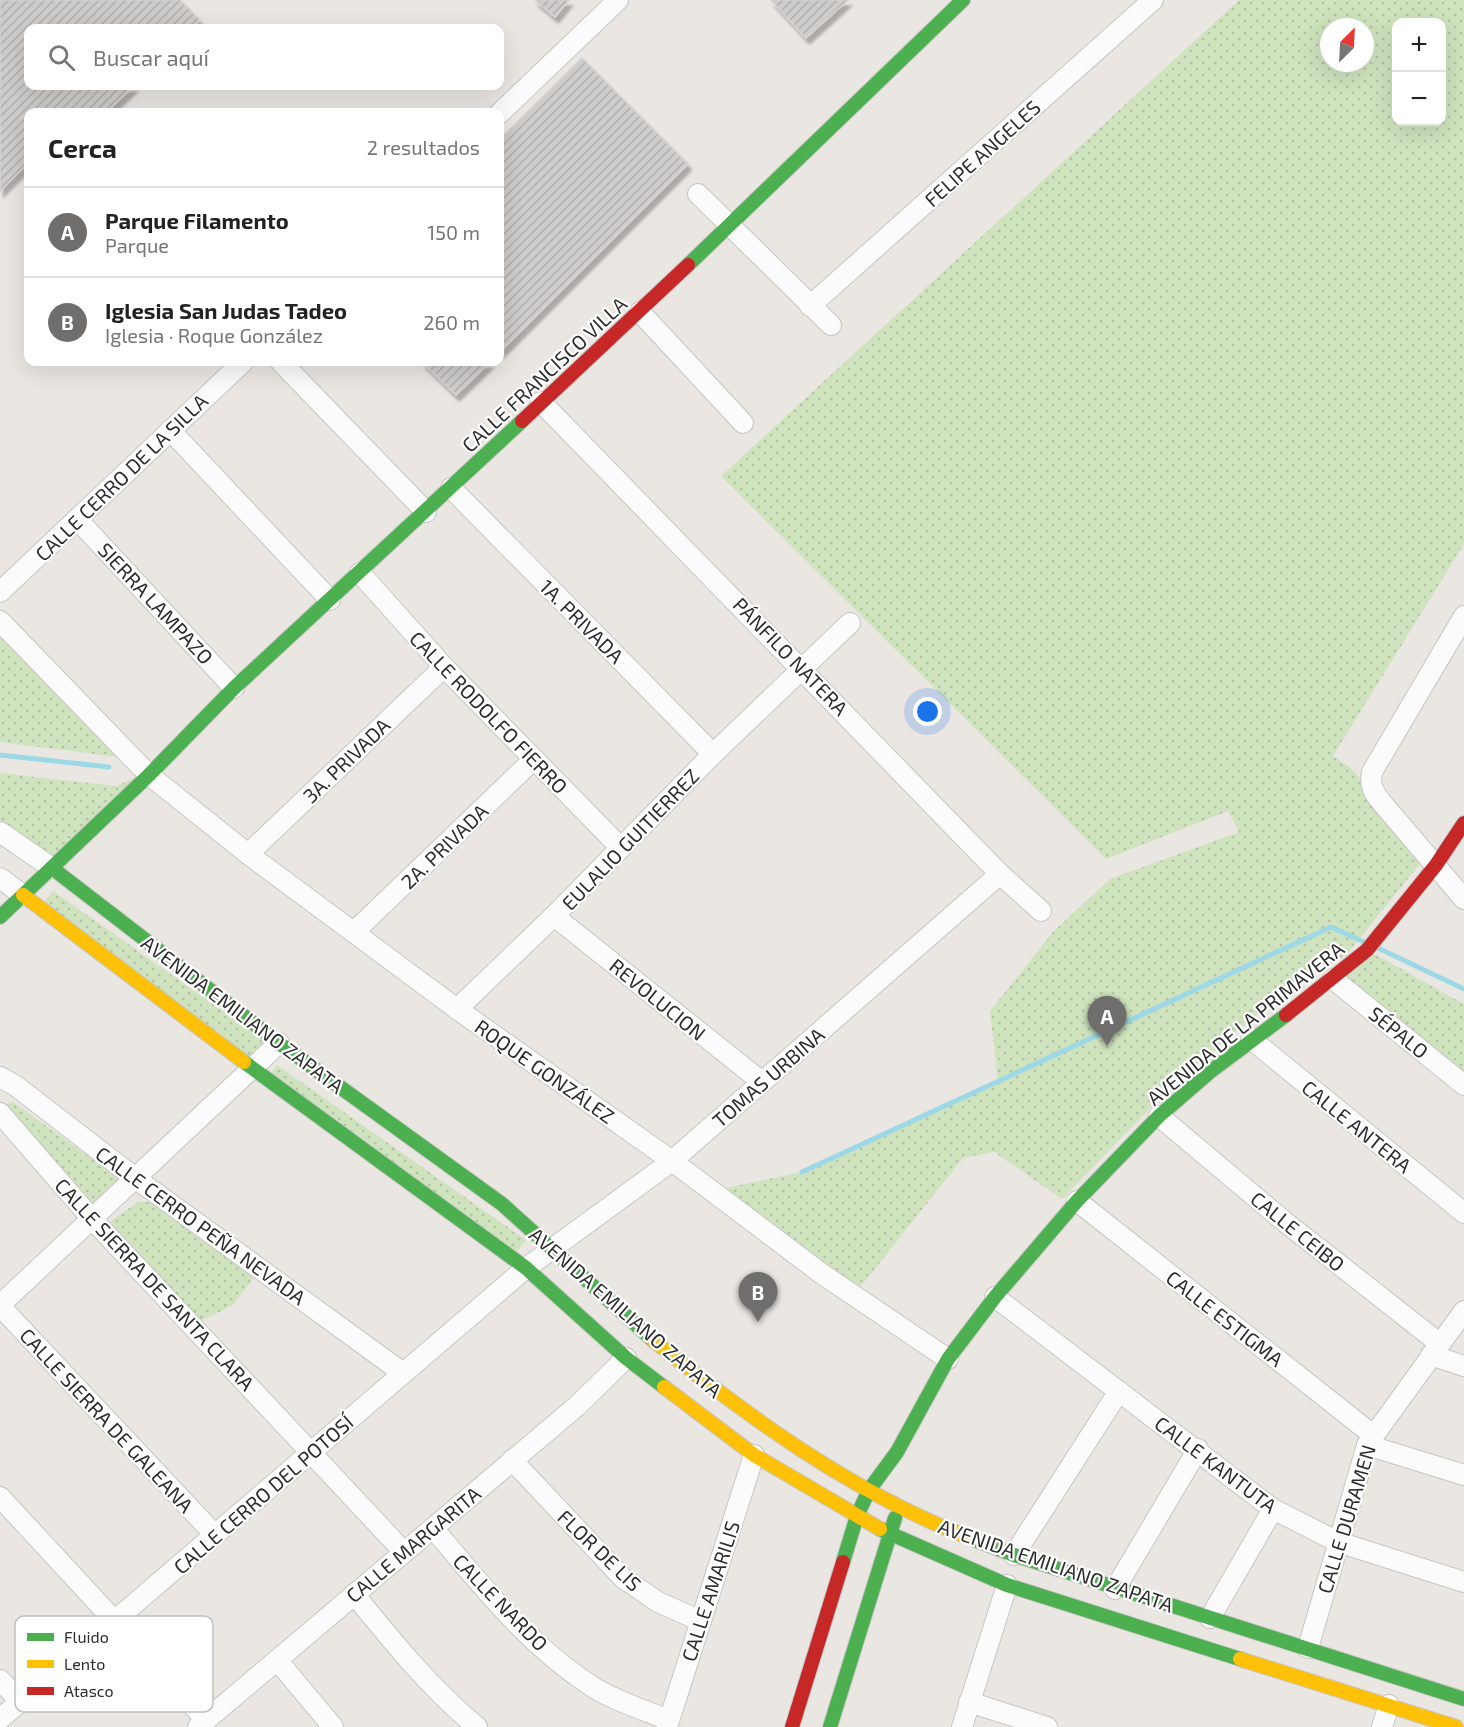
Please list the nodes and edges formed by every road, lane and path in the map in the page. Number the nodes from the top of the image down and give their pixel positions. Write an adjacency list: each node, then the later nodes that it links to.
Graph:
1 (618, 0): 4 (street)
2 (963, 0): 6 (street, CALLE FRANCISCO VILLA)
3 (1153, 0): 7 (street, FELIPE ANGELES)
4 (504, 109)
5 (698, 194): 6 (street)
6 (728, 226): 7 (street); 8 (street, CALLE FRANCISCO VILLA)
7 (810, 306): 9 (street)
8 (640, 312): 12 (street, CALLE FRANCISCO VILLA); 13 (street)
9 (831, 325)
10 (239, 366): 14 (street, CALLE CERRO DE LA SILLA)
11 (285, 366): 16 (street)
12 (541, 402): 15 (street, CALLE FRANCISCO VILLA); 25 (street, PÁNFILO NATERA)
13 (743, 423)
14 (170, 430): 17 (street, CALLE CERRO DE LA SILLA); 20 (street)
15 (451, 488): 16 (street, CALLE FRANCISCO VILLA); 27 (street, 1A. PRIVADA)
16 (426, 512): 18 (street, CALLE FRANCISCO VILLA)
17 (77, 519): 19 (street, CALLE CERRO DE LA SILLA); 26 (street, SIERRA LAMPAZO)
18 (360, 573): 20 (street, CALLE FRANCISCO VILLA); 24 (street, CALLE RODOLFO FIERRO)
19 (0, 592)
20 (330, 600): 26 (street, CALLE FRANCISCO VILLA)
21 (1464, 616): 34 (street)
22 (0, 621): 29 (street, ROQUE GONZÁLEZ)
23 (850, 623): 25 (street, EULALIO GUITIERREZ)
24 (444, 667): 28 (street, CALLE RODOLFO FIERRO); 33 (street, 3A. PRIVADA)
25 (803, 668): 27 (street, EULALIO GUITIERREZ); 36 (street, PÁNFILO NATERA)
26 (234, 688): 29 (street, CALLE FRANCISCO VILLA)
27 (713, 754): 32 (street, EULALIO GUITIERREZ)
28 (534, 759): 32 (street, CALLE RODOLFO FIERRO); 43 (street, 2A. PRIVADA)
29 (149, 775): 33 (street, ROQUE GONZÁLEZ); 35 (street, CALLE FRANCISCO VILLA)
30 (1464, 822): 34 (street, AVENIDA DE LA PRIMAVERA)
31 (0, 832): 35 (street, AVENIDA EMILIANO ZAPATA)
32 (621, 848): 41 (street, EULALIO GUITIERREZ)
33 (248, 854): 43 (street, ROQUE GONZÁLEZ)
34 (1436, 865): 39 (street); 44 (street, AVENIDA DE LA PRIMAVERA)
35 (52, 868): 38 (street, CALLE FRANCISCO VILLA); 47 (street, AVENIDA EMILIANO ZAPATA)
36 (1000, 874): 40 (street, PÁNFILO NATERA); 50 (street, TOMAS URBINA)
37 (0, 878): 38 (street, AVENIDA EMILIANO ZAPATA)
38 (23, 896): 42 (street, CALLE FRANCISCO VILLA); 48 (street, AVENIDA EMILIANO ZAPATA)
39 (1464, 899)
40 (1041, 911)
41 (554, 916): 45 (street, EULALIO GUITIERREZ); 50 (street, REVOLUCION)
42 (0, 917)
43 (354, 932): 45 (street, ROQUE GONZÁLEZ)
44 (1333, 979): 46 (street, AVENIDA DE LA PRIMAVERA); 51 (street, SÉPALO)
45 (457, 1008): 54 (street, ROQUE GONZÁLEZ)
46 (1251, 1039): 53 (street, AVENIDA DE LA PRIMAVERA); 57 (street, CALLE ANTERA)
47 (279, 1043): 48 (street); 59 (street, AVENIDA EMILIANO ZAPATA)
48 (252, 1068): 55 (street); 60 (street, AVENIDA EMILIANO ZAPATA)
49 (0, 1077): 55 (street, CALLE CERRO PEÑA NEVADA)
50 (762, 1082): 54 (street, TOMAS URBINA)
51 (1464, 1085)
52 (0, 1113): 58 (street, CALLE SIERRA DE SANTA CLARA)
53 (1159, 1116): 56 (street, AVENIDA DE LA PRIMAVERA); 64 (street, CALLE CEIBO)
54 (672, 1161): 59 (street, TOMAS URBINA); 66 (street, ROQUE GONZÁLEZ)
55 (135, 1178): 58 (street); 68 (street, CALLE CERRO PEÑA NEVADA)
56 (1077, 1201): 61 (street, AVENIDA DE LA PRIMAVERA); 70 (street, CALLE ESTIGMA)
57 (1464, 1213)
58 (92, 1219): 62 (street); 72 (street, CALLE SIERRA DE SANTA CLARA)
59 (553, 1248): 60 (street, TOMAS URBINA); 78 (street, AVENIDA EMILIANO ZAPATA)
60 (526, 1268): 65 (street, AVENIDA EMILIANO ZAPATA); 68 (street, CALLE CERRO DEL POTOSÍ)
61 (995, 1297): 66 (street, AVENIDA DE LA PRIMAVERA); 69 (street, CALLE KANTUTA)
62 (0, 1305): 85 (street, CALLE SIERRA DE GALEANA)
63 (1464, 1311): 64 (street, CALLE DURAMEN)
64 (1435, 1349): 67 (street, CALLE CEIBO); 70 (street, CALLE DURAMEN)
65 (626, 1358): 74 (street, AVENIDA EMILIANO ZAPATA); 75 (street, CALLE MARGARITA)
66 (948, 1359): 73 (street, AVENIDA DE LA PRIMAVERA)
67 (1464, 1366)
68 (403, 1373): 72 (street, CALLE CERRO DEL POTOSÍ)
69 (1119, 1391): 71 (street, CALLE KANTUTA); 88 (street)
70 (1370, 1440): 77 (street, CALLE ESTIGMA); 86 (street, CALLE DURAMEN)
71 (1198, 1449): 81 (street, CALLE KANTUTA); 91 (street)
72 (312, 1452): 85 (street, CALLE CERRO DEL POTOSÍ); 87 (street, CALLE SIERRA DE SANTA CLARA)
73 (897, 1452): 76 (street, AVENIDA DE LA PRIMAVERA); 78 (street, AVENIDA DE LA PRIMAVERA)
74 (754, 1455): 82 (street, AVENIDA EMILIANO ZAPATA); 96 (street, CALLE AMARILIS)
75 (512, 1460): 83 (street, CALLE MARGARITA); 96 (street, FLOR DE LIS)
76 (897, 1473)
77 (1464, 1475)
78 (869, 1490): 80 (street, AVENIDA EMILIANO ZAPATA); 82 (street, AVENIDA DE LA PRIMAVERA)
79 (0, 1497): 93 (street)
80 (898, 1500): 84 (street); 88 (street, AVENIDA EMILIANO ZAPATA)
81 (1273, 1509): 86 (street, CALLE KANTUTA); 95 (street)
82 (857, 1516): 84 (street, AVENIDA EMILIANO ZAPATA); 110 (street, AVENIDA DE LA PRIMAVERA)
83 (433, 1528): 87 (street, CALLE MARGARITA); 107 (street, CALLE NARDO)
84 (890, 1534): 90 (street, AVENIDA EMILIANO ZAPATA); 111 (street)
85 (215, 1535): 94 (street, CALLE CERRO DEL POTOSÍ)
86 (1338, 1542): 89 (street, CALLE KANTUTA); 97 (street, CALLE DURAMEN)
87 (403, 1551): 92 (street, CALLE MARGARITA)
88 (1014, 1555): 91 (street, AVENIDA EMILIANO ZAPATA)
89 (1464, 1582)
90 (1007, 1585): 102 (street); 103 (street, AVENIDA EMILIANO ZAPATA)
91 (1115, 1589): 95 (street, AVENIDA EMILIANO ZAPATA)
92 (354, 1594): 98 (street, CALLE MARGARITA); 109 (street)
93 (112, 1616)
94 (121, 1616)
95 (1210, 1618): 97 (street, AVENIDA EMILIANO ZAPATA)
96 (700, 1622): 107 (street, CALLE AMARILIS)
97 (1308, 1648): 101 (street, AVENIDA EMILIANO ZAPATA)
98 (277, 1660): 106 (street, CALLE MARGARITA); 108 (street)
99 (0, 1680): 100 (street)
100 (15, 1696)
101 (1464, 1699)
102 (969, 1702): 112 (street); 113 (street)
103 (1389, 1706): 114 (street); 115 (street, AVENIDA EMILIANO ZAPATA)
104 (15, 1707): 105 (street, CALLE CERRO DEL POTOSÍ)
105 (0, 1719)
106 (202, 1723)
107 (668, 1723)
108 (333, 1727)
109 (477, 1727)
110 (792, 1727)
111 (830, 1727)
112 (962, 1727)
113 (1047, 1727)
114 (1382, 1727)
115 (1456, 1727)

